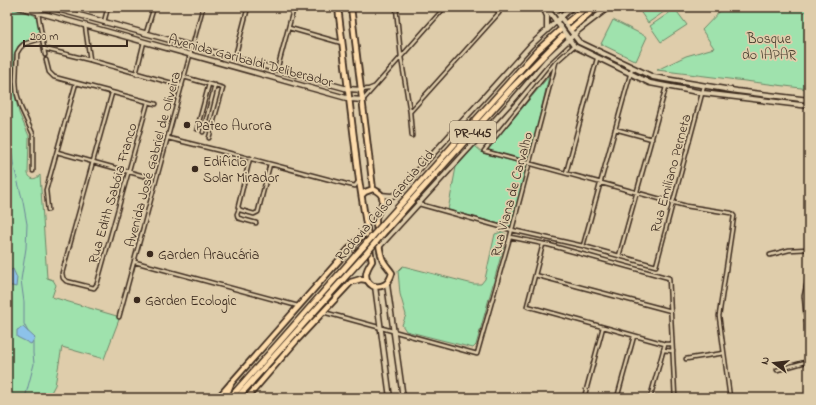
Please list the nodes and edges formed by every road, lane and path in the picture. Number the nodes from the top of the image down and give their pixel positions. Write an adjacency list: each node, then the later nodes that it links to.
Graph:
1 (19, 7): 23 (street, Avenida Garibaldi Deliberador)
2 (37, 7): 23 (street)
3 (50, 7): 22 (street, Avenida Garibaldi Deliberador)
4 (108, 7): 26 (street)
5 (154, 7): 34 (street)
6 (203, 7): 42 (street, Avenida José Gabriel de Oliveira)
7 (248, 7): 48 (street)
8 (294, 7): 29 (street)
9 (338, 7): 41 (main road)
10 (351, 7): 66 (main road)
11 (396, 7): 47 (street)
12 (445, 7): 47 (street)
13 (495, 7): 75 (street)
14 (543, 7): 31 (street)
15 (546, 7): 25 (street)
16 (553, 7): 24 (street)
17 (558, 7): 21 (street)
18 (586, 7): 27 (highway)
19 (596, 7): 30 (highway)
20 (609, 7): 32 (street)
21 (571, 8): 24 (street)
22 (62, 9): 26 (street, Avenida Garibaldi Deliberador)
23 (38, 12): 28 (street, Avenida Garibaldi Deliberador); 37 (street)
24 (560, 17): 25 (street); 35 (street)
25 (556, 21): 31 (street); 38 (street)
26 (104, 22): 34 (street, Avenida Garibaldi Deliberador)
27 (568, 22)
28 (85, 25): 39 (street, Avenida Garibaldi Deliberador); 51 (street)
29 (289, 28): 41 (street); 54 (street)
30 (572, 28)
31 (547, 30): 97 (street)
32 (579, 30): 35 (street); 40 (street)
33 (559, 31): 138 (highway, Rodovia Celso Garcia Cid / PR-445, bridge)
34 (146, 33): 42 (street, Avenida Garibaldi Deliberador)
35 (574, 35): 38 (street); 40 (street)
36 (563, 36): 139 (highway, Rodovia Celso Garcia Cid / PR-445, bridge)
37 (43, 38): 44 (street); 88 (street)
38 (569, 40): 43 (street); 99 (street)
39 (144, 42): 45 (street, Avenida Garibaldi Deliberador); 55 (street)
40 (579, 42): 53 (street)
41 (342, 43): 65 (main road)
42 (192, 46): 45 (street, Avenida José Gabriel de Oliveira); 48 (street, Avenida Garibaldi Deliberador)
43 (574, 46): 49 (street); 52 (street)
44 (45, 49): 46 (street); 51 (street)
45 (190, 54): 57 (street, Avenida José Gabriel de Oliveira); 69 (street, Avenida Garibaldi Deliberador)
46 (45, 55)
47 (401, 57): 61 (street); 75 (street)
48 (235, 58): 54 (street, Avenida Garibaldi Deliberador)
49 (597, 58): 56 (street); 90 (street)
50 (46, 60): 58 (street)
51 (90, 60): 55 (street)
52 (556, 62): 86 (street, Rua Viana de Carvalho); 86 (street)
53 (632, 68): 56 (street); 64 (street)
54 (277, 70): 65 (street, Avenida Garibaldi Deliberador)
55 (136, 74): 62 (street)
56 (630, 74): 63 (street); 77 (street)
57 (184, 77): 59 (street); 62 (street, Avenida José Gabriel de Oliveira)
58 (76, 83): 68 (street); 83 (street)
59 (209, 84): 60 (street); 76 (street)
60 (215, 85): 78 (street); 81 (street)
61 (376, 85): 66 (street); 70 (street)
62 (182, 86): 80 (street, Avenida José Gabriel de Oliveira)
63 (666, 86): 67 (street); 82 (street)
64 (705, 86): 67 (street, Rua Emiliano Perneta); 71 (street)
65 (348, 89): 66 (street, Avenida Garibaldi Deliberador); 69 (main road)
66 (362, 90): 70 (main road)
67 (703, 92): 74 (street); 98 (street, Rua Emiliano Perneta)
68 (112, 93): 72 (street); 85 (street)
69 (350, 98): 70 (street, Avenida Garibaldi Deliberador); 92 (main road)
70 (363, 100): 94 (main road)
71 (809, 100)
72 (148, 102): 73 (street); 89 (street, Rua Edith Sabóia Franco)
73 (156, 104)
74 (809, 106)
75 (410, 112): 79 (street)
76 (197, 129)
77 (615, 129): 82 (street); 93 (street)
78 (203, 132)
79 (412, 136)
80 (168, 138): 84 (street); 112 (street, Avenida José Gabriel de Oliveira)
81 (209, 138)
82 (652, 139): 95 (street)
83 (57, 152): 85 (street); 101 (street)
84 (250, 158): 87 (street); 100 (street)
85 (93, 162): 89 (street); 89 (street, Rua Edith Sabóia Franco)
86 (530, 163): 90 (street); 104 (street, Rua Viana de Carvalho)
87 (270, 164): 92 (street); 100 (street)
88 (32, 171)
89 (128, 172): 91 (street)
90 (566, 173): 93 (street)
91 (144, 176)
92 (359, 180): 96 (main road)
93 (600, 183): 95 (street); 108 (street)
94 (373, 190): 96 (main road); 97 (main road)
95 (637, 193): 98 (street); 111 (street)
96 (362, 195): 103 (main road)
97 (381, 195): 107 (main road)
98 (673, 202): 111 (street, Rua Emiliano Perneta); 131 (street)
99 (418, 204): 104 (street); 107 (street)
100 (239, 209): 102 (street)
101 (48, 210)
102 (256, 223)
103 (367, 230): 115 (main road); 118 (main road)
104 (512, 230): 105 (street, Rua Viana de Carvalho); 108 (street)
105 (510, 237): 106 (street); 124 (street, Rua Viana de Carvalho)
106 (543, 244): 114 (street); 119 (street)
107 (380, 246): 116 (main road)
108 (583, 246): 111 (street)
109 (809, 249): 110 (street)
110 (770, 255)
111 (619, 256)
112 (134, 262): 118 (street); 121 (street, Avenida José Gabriel de Oliveira)
113 (809, 273): 129 (street)
114 (535, 274): 119 (street); 123 (street)
115 (367, 280): 117 (main road); 120 (main road)
116 (387, 284): 117 (main road); 124 (street)
117 (375, 286): 122 (street)
118 (299, 306): 135 (main road)
119 (671, 311): 127 (street)
120 (323, 312): 122 (street); 140 (main road)
121 (119, 317)
122 (381, 327): 124 (street); 141 (street)
123 (603, 327): 125 (street); 143 (street)
124 (394, 331): 142 (street)
125 (634, 336): 126 (street); 144 (street)
126 (665, 344): 127 (street); 128 (street)
127 (672, 344): 130 (street)
128 (663, 350): 130 (street); 145 (street)
129 (809, 350)
130 (673, 351): 146 (street)
131 (724, 354): 132 (street); 147 (street)
132 (686, 359)
133 (809, 361): 134 (street)
134 (777, 370)
135 (231, 384): 136 (main road); 137 (highway)
136 (218, 398)
137 (225, 398)
138 (230, 398)
139 (237, 398)
140 (247, 398)
141 (390, 398)
142 (403, 398)
143 (584, 398)
144 (617, 398)
145 (650, 398)
146 (675, 398)
147 (730, 398)

